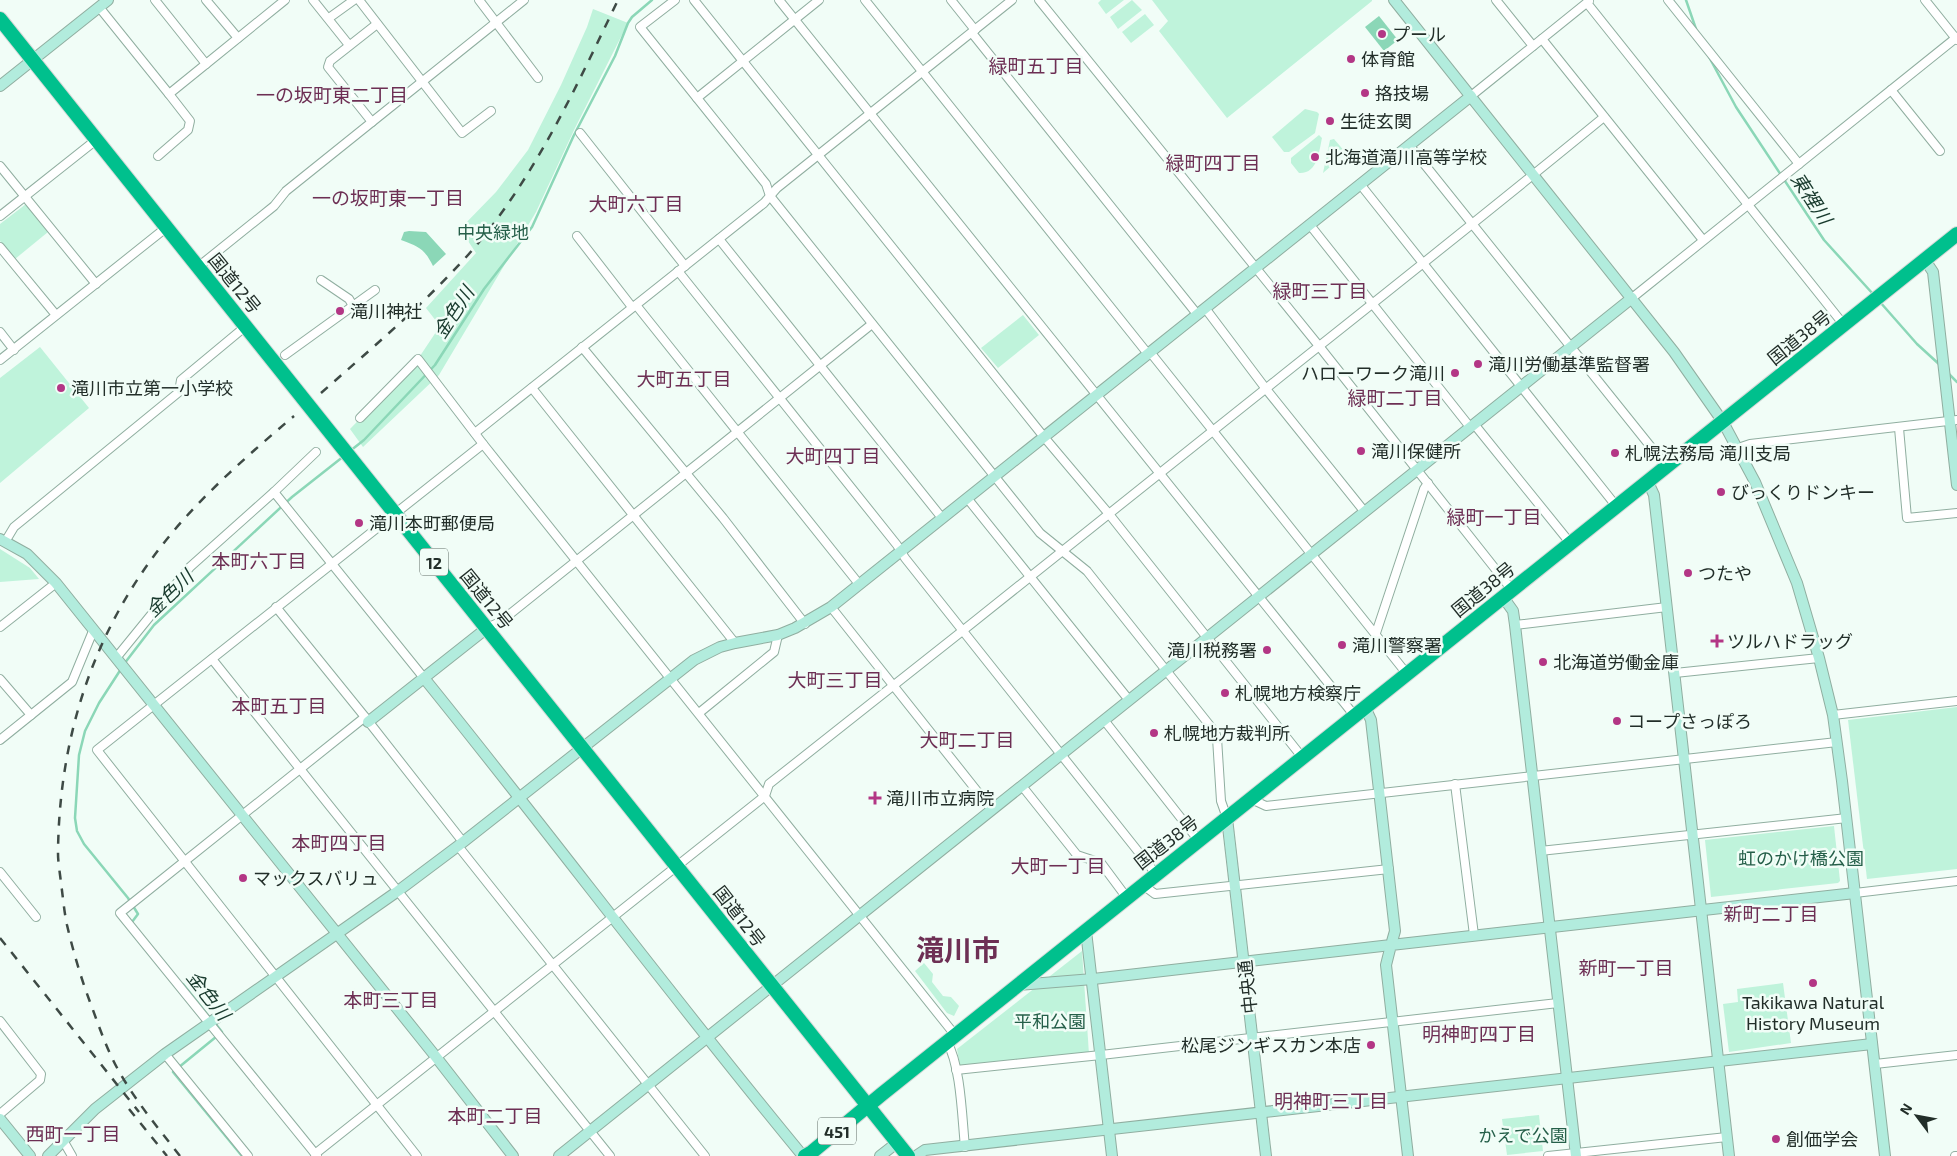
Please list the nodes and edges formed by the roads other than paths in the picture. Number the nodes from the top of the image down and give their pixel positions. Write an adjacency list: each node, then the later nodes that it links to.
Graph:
1 (108, 0): 23 (street)
2 (155, 0): 37 (street)
3 (206, 0): 30 (street)
4 (285, 0): 30 (street)
5 (314, 0): 24 (street)
6 (354, 0): 24 (street)
7 (358, 0): 28 (street)
8 (479, 0): 27 (street)
9 (524, 0): 27 (street)
10 (675, 0): 45 (street)
11 (694, 0): 36 (street)
12 (779, 0): 26 (street)
13 (819, 0): 26 (street)
14 (865, 0): 38 (street)
15 (951, 0): 29 (street)
16 (1012, 0): 29 (street)
17 (1039, 0): 75 (street)
18 (1394, 0): 44 (street)
19 (1496, 0): 34 (street)
20 (1668, 0): 56 (street)
21 (1925, 0): 32 (street)
22 (1589, 2): 31 (street); 62 (street)
23 (99, 8): 35 (street); 43 (street)
24 (329, 18): 33 (street)
25 (0, 19): 35 (highway, 国道12号 / 12)
26 (794, 19): 36 (street); 47 (street)
27 (496, 22): 39 (street); 40 (street)
28 (377, 24): 33 (street); 40 (street)
29 (973, 31): 38 (street); 84 (street)
30 (238, 38): 37 (street)
31 (1542, 39): 34 (street); 48 (street)
32 (1957, 39): 42 (street)
33 (349, 45): 49 (street)
34 (1533, 46): 44 (street)
35 (33, 60): 41 (street); 51 (highway, 国道12号 / 12)
36 (743, 61): 45 (street); 55 (street)
37 (206, 64): 43 (street)
38 (923, 72): 47 (street); 94 (street)
39 (538, 78)
40 (422, 82): 46 (street); 49 (street)
41 (0, 86)
42 (1891, 90): 53 (street); 56 (street)
43 (169, 94): 54 (street)
44 (1471, 96): 52 (street); 58 (street)
45 (698, 98): 61 (street)
46 (491, 111)
47 (870, 114): 55 (street); 101 (street)
48 (1604, 117): 58 (street); 70 (street)
49 (372, 122): 74 (street)
50 (580, 133): 76 (street)
51 (96, 140): 60 (street); 66 (highway, 国道12号 / 12)
52 (1409, 145): 59 (street); 64 (street)
53 (1940, 152)
54 (158, 156)
55 (818, 156): 61 (street); 111 (street)
56 (1799, 164): 62 (street)
57 (0, 166): 60 (street)
58 (1534, 175): 64 (street); 80 (street)
59 (1360, 184): 65 (street); 73 (street)
60 (25, 196): 63 (street); 78 (street)
61 (770, 196): 69 (street); 86 (street)
62 (1748, 205): 70 (street); 87 (street)
63 (0, 216)
64 (1473, 223): 73 (street); 92 (street)
65 (1310, 225): 75 (street); 81 (street)
66 (166, 227): 74 (highway, 国道12号 / 12); 78 (street)
67 (1957, 235): 72 (highway, 国道38号)
68 (577, 236): 83 (street)
69 (719, 239): 76 (street); 97 (street)
70 (1703, 240): 80 (street)
71 (0, 247): 85 (street)
72 (1926, 260): 87 (highway, 国道38号); 104 (street)
73 (1424, 263): 81 (street); 98 (street)
74 (198, 267): 88 (highway, 国道12号 / 12)
75 (1255, 268): 84 (street); 90 (street)
76 (681, 269): 83 (street); 102 (street)
77 (321, 280): 82 (street)
78 (96, 284): 85 (street)
79 (375, 290): 82 (street)
80 (1632, 298): 92 (street); 105 (street)
81 (1373, 304): 90 (street); 106 (street)
82 (354, 306): 95 (street)
83 (634, 306): 91 (street); 110 (street)
84 (1201, 311): 94 (street); 100 (street)
85 (56, 315): 93 (street)
86 (872, 324): 97 (street); 119 (street)
87 (1844, 325): 105 (highway, 国道38号)
88 (246, 326): 127 (highway, 国道12号 / 12); 132 (street)
89 (0, 332): 93 (street)
90 (1318, 346): 100 (street); 116 (street)
91 (582, 347): 99 (street); 117 (street)
92 (1570, 347): 98 (street); 115 (street)
93 (14, 350): 96 (street)
94 (1149, 353): 101 (street); 108 (street)
95 (285, 355)
96 (0, 360)
97 (820, 366): 102 (street); 131 (street)
98 (1521, 386): 106 (street); 125 (street)
99 (532, 388): 109 (street); 130 (street)
100 (1266, 389): 108 (street); 126 (street)
101 (1096, 395): 111 (street); 118 (street)
102 (780, 399): 110 (street); 134 (street)
103 (360, 418): 109 (street)
104 (1953, 421): 107 (street); 122 (street)
105 (1723, 422): 113 (street); 115 (highway, 国道38号)
106 (1472, 426): 116 (street); 133 (street)
107 (1899, 428): 113 (street); 128 (street)
108 (1214, 430): 118 (street); 136 (street)
109 (475, 433): 112 (street)
110 (738, 433): 117 (street); 141 (street)
111 (1044, 437): 119 (street); 129 (street)
112 (483, 444): 127 (street); 137 (street)
113 (1738, 448): 158 (street)
114 (316, 452): 123 (street)
115 (1667, 467): 120 (highway, 国道38号)
116 (1417, 470): 121 (street); 126 (street)
117 (686, 473): 130 (street); 147 (street)
118 (1161, 473): 129 (street); 143 (street)
119 (994, 477): 124 (street); 135 (street)
120 (1648, 482): 125 (highway, 国道38号); 146 (street)
121 (1428, 484): 142 (street); 153 (street)
122 (1957, 485)
123 (274, 492): 138 (street); 157 (street)
124 (967, 498): 131 (street); 139 (street)
125 (1617, 506): 133 (highway, 国道38号)
126 (1364, 511): 136 (street)
127 (394, 513): 138 (street); 150 (highway, 国道12号 / 12)
128 (1957, 513)
129 (1109, 514): 135 (street); 155 (street)
130 (634, 515): 137 (street); 156 (street)
131 (942, 518): 134 (street)
132 (3, 541): 140 (street)
133 (1570, 544): 142 (highway, 国道38号)
134 (901, 551): 141 (street); 152 (street)
135 (1062, 552): 139 (street); 160 (street)
136 (1312, 554): 143 (street); 153 (street)
137 (577, 561): 150 (street); 164 (street)
138 (332, 564): 144 (street); 163 (street)
139 (1030, 576): 152 (street); 167 (street)
140 (56, 583): 149 (street); 151 (street)
141 (858, 584): 145 (street)
142 (1507, 593): 148 (street); 161 (highway, 国道38号)
143 (1259, 596): 155 (street); 170 (street)
144 (276, 607): 159 (street); 174 (street)
145 (830, 607): 147 (street); 166 (street)
146 (1667, 607): 148 (street); 162 (street)
147 (805, 624): 154 (street)
148 (1515, 625): 183 (street)
149 (0, 627)
150 (487, 628): 163 (street); 178 (highway, 国道12号 / 12)
151 (94, 631): 157 (street); 173 (street)
152 (963, 632): 166 (street); 179 (street)
153 (1376, 632): 161 (street)
154 (778, 635): 156 (street); 171 (street)
155 (1207, 638): 160 (street); 180 (street)
156 (735, 642): 164 (street)
157 (116, 658): 169 (street)
158 (1820, 658): 162 (street); 172 (street)
159 (212, 659): 169 (street); 182 (street)
160 (1166, 670): 167 (street); 192 (street)
161 (1407, 674): 170 (highway, 国道38号)
162 (1674, 674): 181 (street)
163 (424, 678): 174 (street); 188 (street)
164 (670, 678): 171 (street); 178 (street)
165 (0, 679): 173 (street)
166 (893, 686): 187 (street); 190 (street)
167 (1129, 700): 175 (street)
168 (1957, 701): 172 (street)
169 (154, 705): 191 (street); 198 (street)
170 (1360, 711): 180 (highway, 国道38号); 186 (street)
171 (699, 713): 187 (street)
172 (1833, 715): 177 (street)
173 (31, 716): 176 (street)
174 (367, 720): 182 (street); 196 (street)
175 (1104, 720): 179 (street); 195 (street)
176 (0, 740)
177 (1837, 742): 181 (street); 193 (street)
178 (581, 747): 188 (street); 199 (highway, 国道12号 / 12)
179 (1061, 754): 185 (street); 202 (street)
180 (1302, 757): 189 (highway, 国道38号)
181 (1684, 758): 183 (street); 194 (street)
182 (301, 768): 191 (street); 206 (street)
183 (1532, 776): 184 (street); 197 (street)
184 (1455, 784): 186 (street); 216 (street)
185 (1022, 786): 190 (street); 208 (street)
186 (1380, 793): 189 (street); 200 (street)
187 (765, 796): 199 (street); 210 (street)
188 (519, 797): 196 (street); 212 (street)
189 (1251, 799): 192 (highway, 国道38号)
190 (992, 810): 210 (street)
191 (242, 816): 198 (street); 215 (street)
192 (1227, 818): 195 (highway, 国道38号); 205 (street, 中央通)
193 (1846, 818): 194 (street); 207 (street)
194 (1692, 835): 197 (street); 209 (street)
195 (1199, 840): 202 (highway, 国道38号)
196 (461, 844): 206 (street); 219 (street)
197 (1540, 851): 213 (street)
198 (185, 861): 220 (street); 228 (street)
199 (677, 866): 212 (street); 222 (highway, 国道12号 / 12)
200 (1389, 869): 205 (street); 217 (street)
201 (0, 872): 211 (street)
202 (1156, 874): 204 (highway, 国道38号)
203 (1957, 881): 207 (street)
204 (1143, 885): 205 (street); 208 (highway, 国道38号)
205 (1236, 886): 218 (street, 中央通)
206 (398, 891): 215 (street); 225 (street)
207 (1855, 893): 209 (street); 232 (street)
208 (1127, 898): 214 (highway, 国道38号)
209 (1701, 910): 213 (street); 237 (street)
210 (859, 915): 222 (street); 230 (street)
211 (36, 917)
212 (612, 918): 219 (street); 229 (street)
213 (1550, 927): 216 (street); 224 (street)
214 (1086, 931): 221 (street); 223 (highway, 国道38号)
215 (337, 934): 220 (street); 236 (street)
216 (1474, 935): 217 (street)
217 (1391, 945): 218 (street); 226 (street)
218 (1244, 961): 221 (street); 231 (street, 中央通)
219 (553, 965): 225 (street); 241 (street)
220 (276, 977): 228 (street); 244 (street)
221 (1093, 979): 223 (street); 234 (street)
222 (772, 985): 229 (street); 243 (highway, 国道12号 / 12)
223 (1017, 985): 230 (highway, 国道38号)
224 (1558, 1003): 226 (street); 240 (street)
225 (495, 1011): 236 (street); 249 (street)
226 (1392, 1021): 231 (street); 242 (street)
227 (0, 1022): 246 (street)
228 (210, 1023): 233 (street); 255 (street)
229 (707, 1038): 241 (street); 265 (street)
230 (951, 1038): 239 (street); 243 (highway, 国道38号)
231 (1252, 1038): 234 (street); 245 (street, 中央通)
232 (1872, 1044): 237 (street); 238 (street)
233 (166, 1054): 251 (street); 259 (street)
234 (1101, 1055): 239 (street); 248 (street)
235 (1957, 1055): 238 (street)
236 (436, 1057): 244 (street); 261 (street)
237 (1718, 1062): 240 (street); 250 (street)
238 (1875, 1064): 274 (street)
239 (956, 1070): 253 (street)
240 (1567, 1079): 242 (street); 254 (street)
241 (648, 1084): 249 (street); 264 (street)
242 (1401, 1097): 245 (street); 271 (street)
243 (868, 1105): 252 (highway, 国道12号 / 12); 265 (highway, 451)
244 (377, 1106): 255 (street); 260 (street)
245 (1261, 1113): 248 (street); 270 (street, 中央通)
246 (0, 1114)
247 (0, 1119): 256 (street)
248 (1109, 1130): 253 (street); 269 (street)
249 (590, 1132): 262 (street); 263 (street)
250 (1727, 1137): 254 (street); 273 (street)
251 (64, 1142): 257 (street); 258 (street)
252 (898, 1142): 266 (street); 267 (highway, 国道12号 / 12)
253 (966, 1147): 268 (street)
254 (1576, 1154): 272 (street)
255 (316, 1155)
256 (30, 1156)
257 (48, 1156)
258 (72, 1156)
259 (248, 1156)
260 (417, 1156)
261 (513, 1156)
262 (559, 1156)
263 (610, 1156)
264 (705, 1156)
265 (804, 1156)
266 (880, 1156)
267 (908, 1156)
268 (916, 1156)
269 (1112, 1156)
270 (1266, 1156)
271 (1408, 1156)
272 (1548, 1156)
273 (1729, 1156)
274 (1885, 1156)

